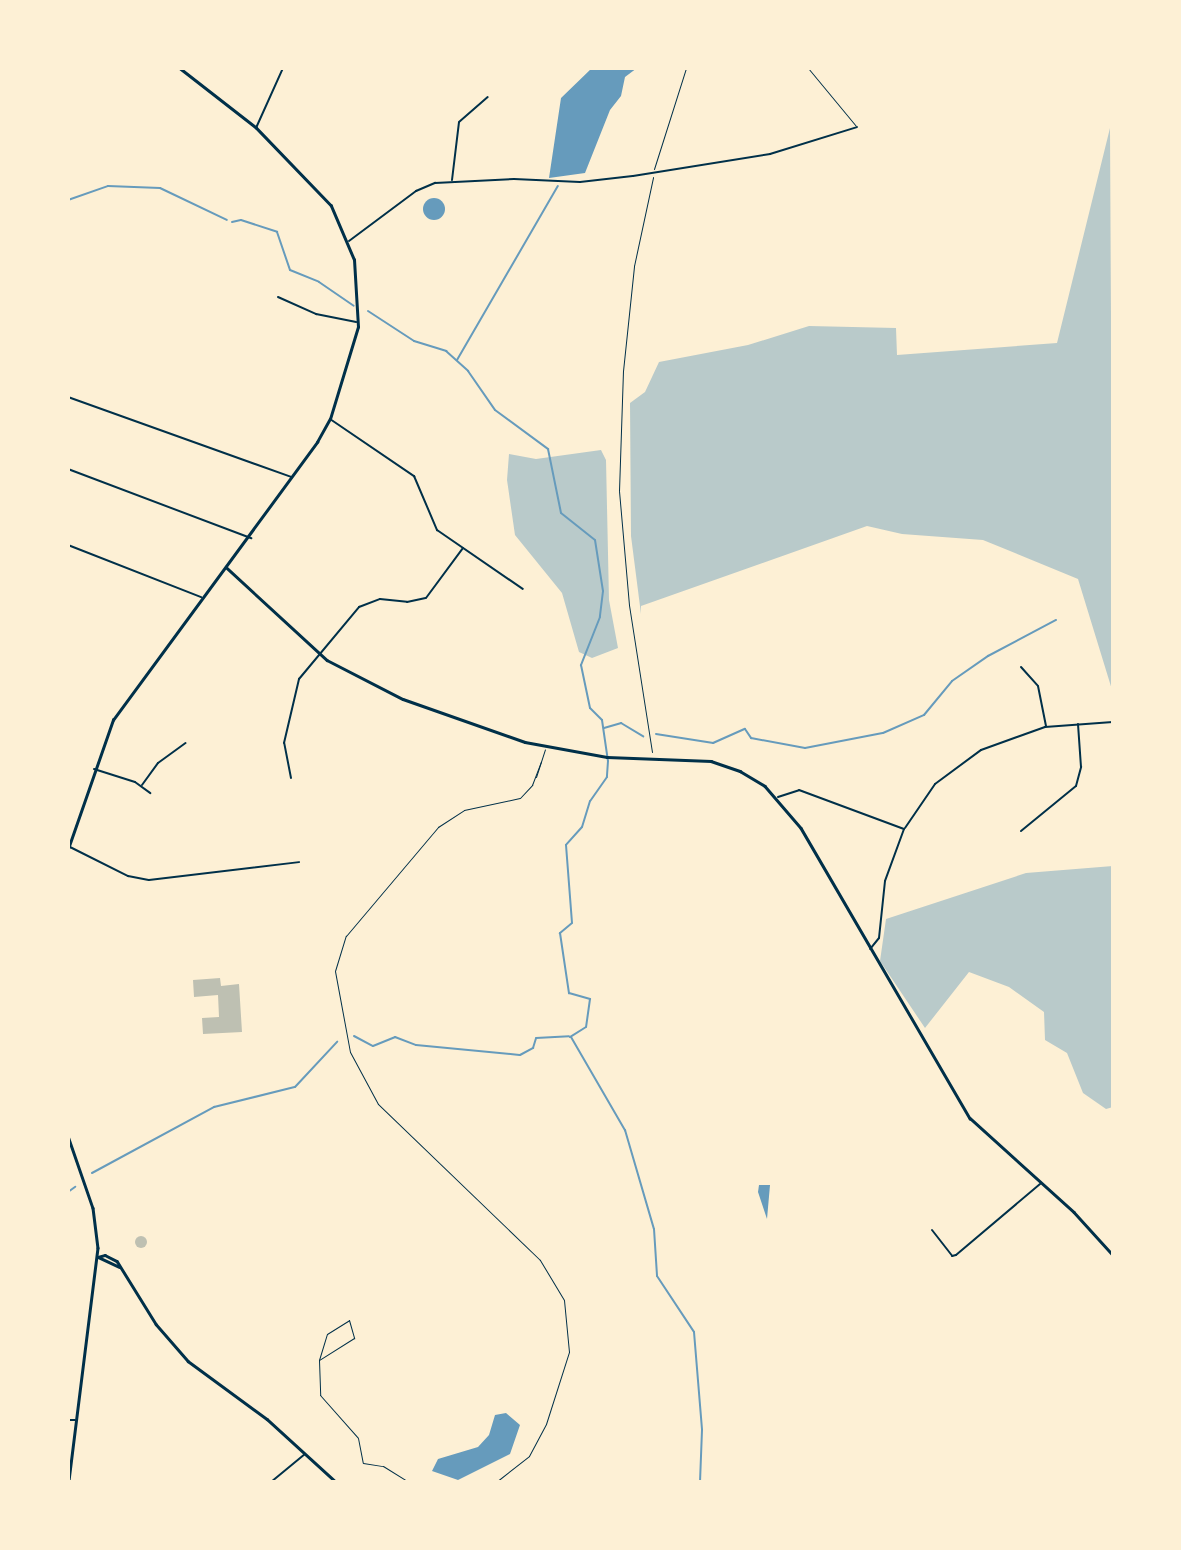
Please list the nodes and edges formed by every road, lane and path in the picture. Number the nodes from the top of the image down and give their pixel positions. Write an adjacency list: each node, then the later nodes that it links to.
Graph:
1 (179, 68): 7 (main road)
2 (284, 68): 7 (street)
3 (686, 68): 8 (path)
4 (808, 68): 6 (lane)
5 (488, 97): 9 (street)
6 (857, 127): 8 (street)
7 (256, 128): 10 (main road)
8 (653, 172): 9 (street); 30 (path)
9 (452, 182): 10 (street)
10 (349, 241): 12 (main road)
11 (278, 297): 12 (street)
12 (358, 323): 14 (main road)
13 (68, 397): 16 (street)
14 (330, 419): 16 (main road); 19 (street)
15 (68, 469): 17 (street)
16 (292, 478): 17 (main road)
17 (251, 538): 20 (main road)
18 (68, 545): 22 (street)
19 (463, 548): 21 (street); 23 (street)
20 (227, 568): 22 (main road); 23 (main road)
21 (523, 589)
22 (203, 597): 31 (main road)
23 (321, 656): 29 (main road); 32 (street)
24 (1021, 667): 27 (street)
25 (1113, 722): 26 (street)
26 (1078, 723): 27 (street); 37 (street)
27 (1046, 727): 36 (street)
28 (186, 743): 33 (street)
29 (546, 747): 30 (main road); 55 (lane)
30 (653, 758): 35 (main road)
31 (94, 769): 33 (street); 38 (main road)
32 (291, 778)
33 (142, 785): 34 (street)
34 (150, 793)
35 (778, 797): 36 (street); 40 (main road)
36 (904, 829): 40 (street)
37 (1021, 831)
38 (68, 846): 39 (street)
39 (299, 862)
40 (870, 949): 42 (main road)
41 (68, 1136): 45 (main road)
42 (1040, 1184): 43 (street); 44 (main road)
43 (932, 1230)
44 (1113, 1255)
45 (97, 1257): 46 (main road); 46 (main road); 49 (main road)
46 (119, 1267): 50 (main road)
47 (319, 1360): 47 (lane); 54 (lane)
48 (68, 1420): 49 (street)
49 (75, 1420): 51 (main road)
50 (306, 1454): 52 (street); 53 (main road)
51 (69, 1482)
52 (271, 1482)
53 (336, 1482)
54 (409, 1482)
55 (496, 1482)

